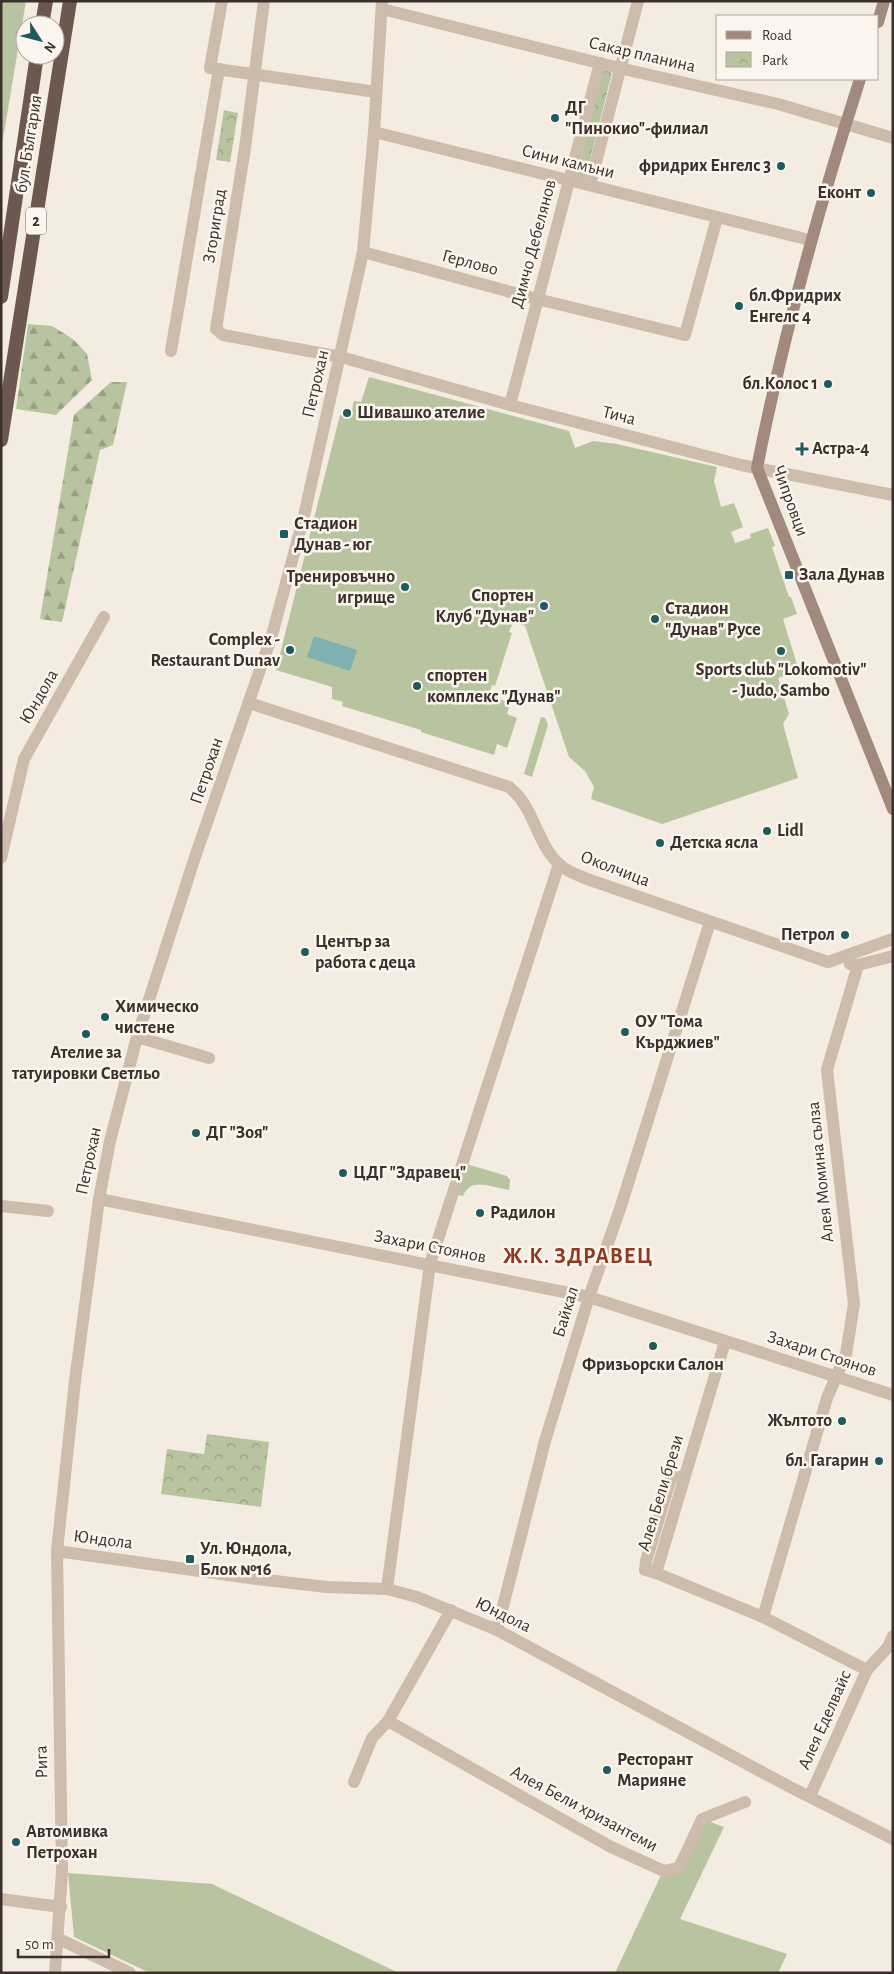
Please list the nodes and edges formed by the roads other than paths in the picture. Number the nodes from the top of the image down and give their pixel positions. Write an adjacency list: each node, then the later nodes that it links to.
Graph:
1 (46, 1): 8 (highway)
2 (70, 1): 31 (highway, бул. България / 2)
3 (222, 1): 13 (street)
4 (264, 1): 14 (street, Згориград)
5 (638, 1): 12 (street)
6 (884, 1): 9 (main road)
7 (382, 5): 10 (street, Сакар планина); 16 (street, Петрохан)
8 (44, 15)
9 (879, 18)
10 (600, 63): 12 (street, Сакар планина); 20 (street, Димчо Дебелянов)
11 (35, 65): 24 (highway, бул. България / 2)
12 (619, 68): 17 (street, Сакар планина); 21 (street)
13 (219, 69): 14 (street); 28 (street)
14 (254, 74): 16 (street); 29 (street, Згориград)
15 (860, 80): 17 (main road, Чипровци)
16 (376, 92): 18 (street, Петрохан)
17 (846, 123): 19 (street, Сакар планина); 23 (main road, Чипровци)
18 (374, 132): 20 (street, Сини камъни); 25 (street, Петрохан)
19 (893, 138)
20 (569, 180): 21 (street, Сини камъни); 27 (street, Димчо Дебелянов)
21 (590, 185): 22 (street, Сини камъни)
22 (717, 218): 23 (street, Сини камъни); 27 (street, Герлово)
23 (810, 240): 32 (main road, Чипровци)
24 (5, 243): 26 (highway, бул. България / 2)
25 (363, 252): 27 (street, Герлово); 29 (street, Петрохан)
26 (1, 297)
27 (537, 299): 30 (street, Димчо Дебелянов)
28 (171, 351)
29 (341, 357): 30 (street, Тича); 35 (street, Петрохан)
30 (510, 406): 32 (street, Тича)
31 (1, 440)
32 (757, 468): 33 (street, Тича); 36 (main road, Чипровци)
33 (893, 495)
34 (104, 616): 37 (street, Юндола)
35 (249, 703): 38 (street, Околчица); 44 (street, Петрохан)
36 (893, 809)
37 (1, 858)
38 (559, 864): 39 (street, Околчица); 49 (street)
39 (710, 922): 42 (street, Околчица); 50 (street, Байкал)
40 (893, 940): 42 (street)
41 (893, 956): 43 (street)
42 (828, 962): 43 (street, Околчица)
43 (858, 965): 52 (street, Алея Момина сълза)
44 (137, 1037): 45 (street); 46 (street, Петрохан)
45 (209, 1058)
46 (98, 1199): 49 (street, Захари Стоянов); 54 (street, Петрохан)
47 (1, 1206): 48 (street)
48 (48, 1211)
49 (430, 1264): 50 (street, Захари Стоянов); 55 (street)
50 (589, 1297): 51 (street, Захари Стоянов); 58 (street, Байкал)
51 (726, 1342): 52 (street, Захари Стоянов); 57 (street, Алея Бели брези)
52 (836, 1377): 53 (street, Захари Стоянов); 57 (street)
53 (893, 1396)
54 (57, 1551): 55 (street, Юндола); 67 (street, Рига)
55 (387, 1589): 56 (street, Юндола)
56 (451, 1610): 58 (street, Юндола); 61 (street)
57 (763, 1617): 60 (street, Алея Бели брези)
58 (497, 1630): 63 (street, Юндола)
59 (893, 1636): 60 (street, Алея Еделвайс)
60 (867, 1670): 63 (street, Алея Еделвайс)
61 (388, 1721): 62 (street); 64 (street, Алея Бели хризантеми)
62 (354, 1782)
63 (810, 1796): 65 (street, Юндола)
64 (744, 1802)
65 (893, 1839)
66 (1, 1899): 67 (street)
67 (61, 1907): 68 (street, Рига)
68 (59, 1939): 69 (street, Рига); 70 (street)
69 (55, 1973)
70 (130, 1973)

